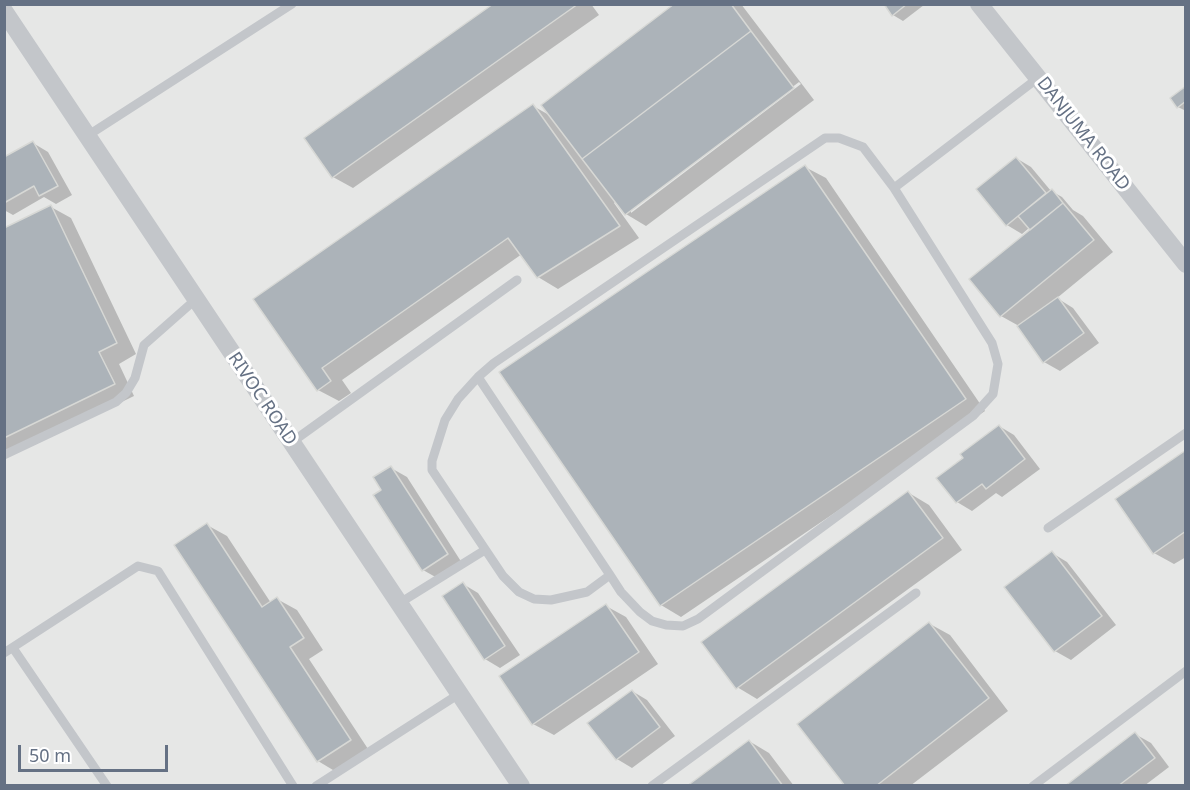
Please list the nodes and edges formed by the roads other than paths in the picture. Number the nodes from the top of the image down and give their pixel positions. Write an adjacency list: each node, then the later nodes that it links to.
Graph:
1 (292, 4): 5 (lane)
2 (979, 4): 4 (street, DANJUMA ROAD)
3 (5, 12): 5 (street, RIVOC ROAD)
4 (1038, 78): 6 (lane); 7 (street, DANJUMA ROAD)
5 (87, 136): 9 (street, RIVOC ROAD)
6 (894, 188): 10 (lane); 16 (lane)
7 (1185, 264)
8 (517, 280): 12 (lane)
9 (195, 300): 12 (street, RIVOC ROAD); 13 (lane)
10 (478, 377): 15 (lane); 16 (lane)
11 (1185, 433): 14 (lane)
12 (292, 442): 18 (street, RIVOC ROAD)
13 (4, 455)
14 (1048, 528)
15 (485, 550): 16 (lane); 18 (lane)
16 (610, 575)
17 (916, 593): 27 (lane)
18 (398, 604): 22 (street, RIVOC ROAD)
19 (13, 648): 20 (lane); 23 (lane); 24 (lane)
20 (4, 653)
21 (1185, 671): 28 (lane)
22 (459, 694): 25 (lane); 26 (street, RIVOC ROAD)
23 (107, 786)
24 (293, 786)
25 (316, 786)
26 (521, 786)
27 (652, 786)
28 (1033, 786)

